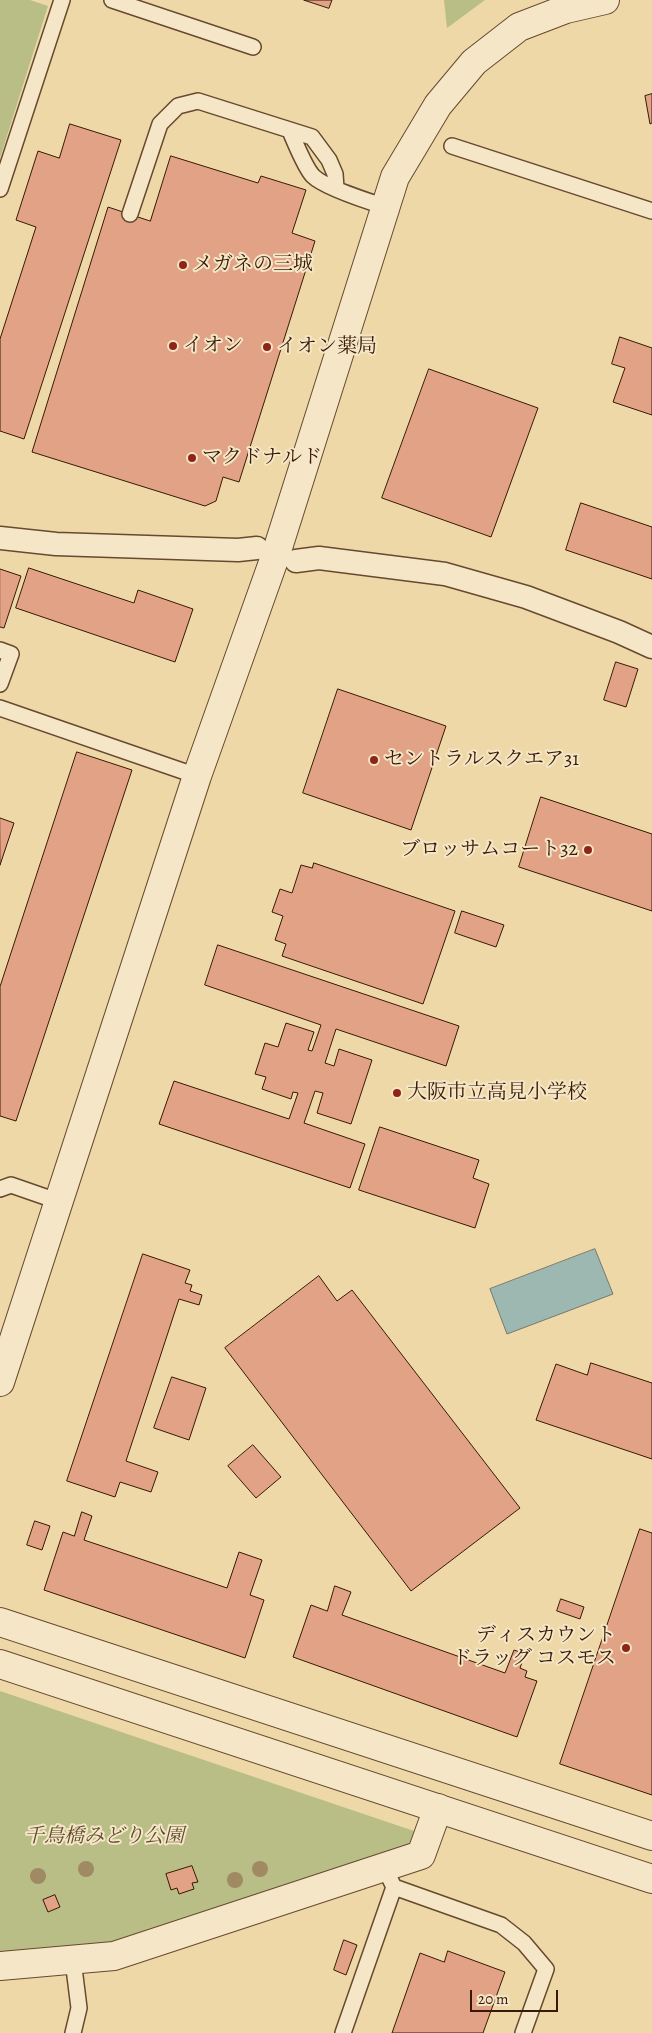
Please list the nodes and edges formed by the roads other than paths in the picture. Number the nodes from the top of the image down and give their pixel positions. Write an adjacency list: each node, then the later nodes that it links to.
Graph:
1 (62, 0): 8 (lane)
2 (112, 0): 4 (lane)
3 (605, 0): 9 (street)
4 (253, 47)
5 (290, 131): 7 (lane); 7 (lane); 11 (lane)
6 (452, 146): 10 (lane)
7 (336, 188): 9 (lane)
8 (0, 189)
9 (386, 207): 19 (street)
10 (652, 211)
11 (130, 214)
12 (0, 538): 13 (street)
13 (256, 548)
14 (296, 561): 15 (street)
15 (652, 647)
16 (0, 650): 17 (lane)
17 (0, 684)
18 (0, 708): 19 (lane)
19 (197, 776): 21 (street)
20 (0, 1189): 21 (lane)
21 (60, 1202): 22 (street)
22 (0, 1382)
23 (0, 1622): 26 (street)
24 (0, 1664): 25 (street)
25 (438, 1808): 27 (street); 28 (street)
26 (652, 1836)
27 (389, 1877): 29 (street); 32 (lane); 33 (lane)
28 (652, 1879)
29 (73, 1960): 30 (street); 31 (lane)
30 (0, 1966)
31 (73, 2033)
32 (343, 2033)
33 (523, 2033)

